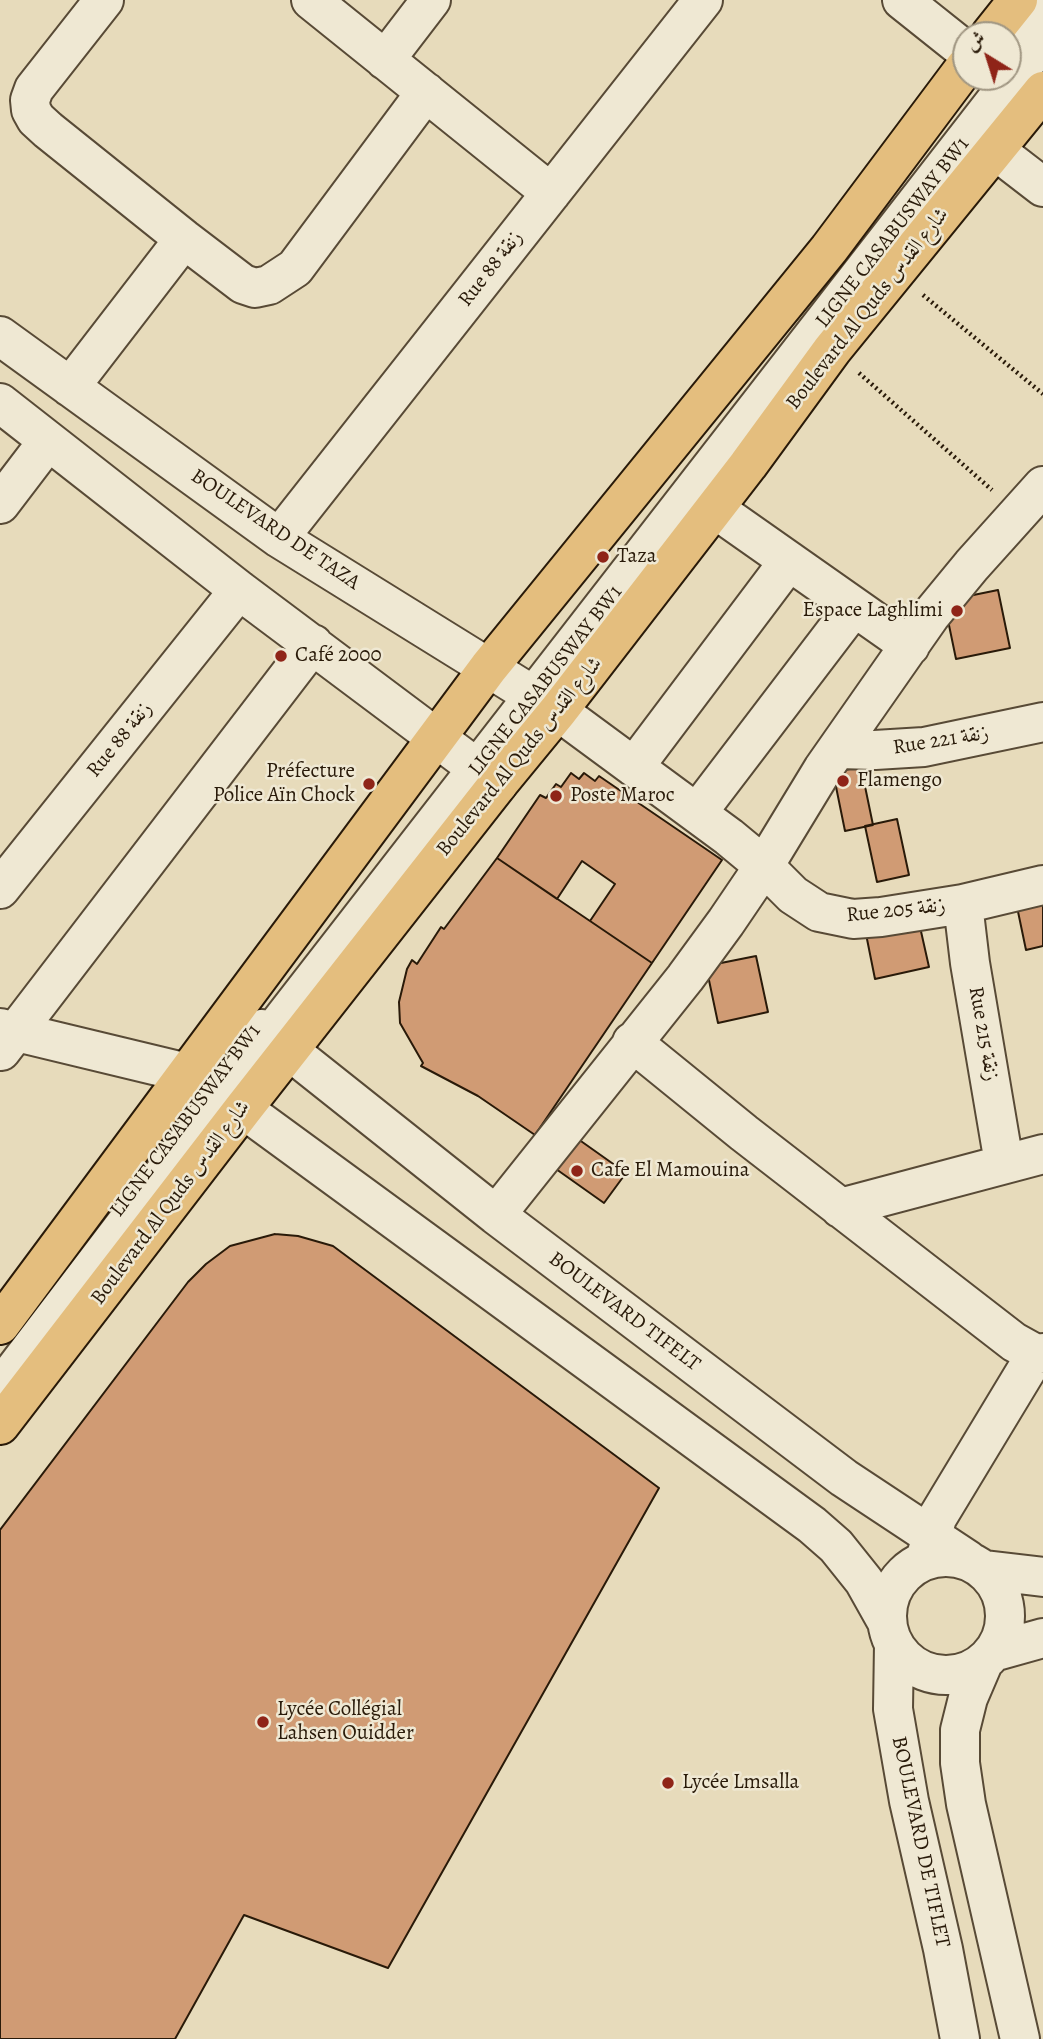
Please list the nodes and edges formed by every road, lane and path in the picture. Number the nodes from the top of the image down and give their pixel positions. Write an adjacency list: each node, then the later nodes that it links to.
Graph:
1 (104, 0): 20 (street)
2 (311, 0): 12 (street)
3 (431, 0): 12 (street)
4 (703, 0): 19 (street, Rue 88 زنقة)
5 (902, 0): 10 (street)
6 (1018, 0): 8 (main road)
7 (1043, 1): 9 (street)
8 (1001, 21)
9 (1022, 28)
10 (952, 40)
11 (1043, 40): 37 (street, LIGNE CASABUSWAY BW1)
12 (385, 60): 16 (street)
13 (952, 85): 37 (main road, Boulevard Al Quds شارع القدس)
14 (973, 91): 37 (street, LIGNE CASABUSWAY BW1)
15 (1043, 91): 17 (main road, Boulevard Al Quds شارع القدس)
16 (426, 92): 19 (street); 20 (street)
17 (995, 150): 18 (street); 21 (main road, Boulevard Al Quds شارع القدس)
18 (1043, 187)
19 (551, 193): 31 (street, Rue 88 زنقة)
20 (184, 239): 24 (street)
21 (895, 272): 23 (main road, Boulevard Al Quds شارع القدس); 25 (path)
22 (0, 336): 24 (street, BOULEVARD DE TAZA)
23 (832, 350): 28 (path); 30 (main road, Boulevard Al Quds شارع القدس)
24 (70, 387): 31 (street, BOULEVARD DE TAZA)
25 (1043, 394)
26 (0, 402): 27 (street)
27 (48, 441): 29 (street); 33 (street)
28 (1031, 500): 36 (street)
29 (0, 505)
30 (715, 509): 32 (street); 37 (main road, Boulevard Al Quds شارع القدس)
31 (279, 538): 37 (street, BOULEVARD DE TAZA)
32 (789, 561): 34 (street); 41 (street)
33 (239, 590): 35 (street); 45 (street, Rue 88 زنقة)
34 (854, 607): 36 (street); 42 (street)
35 (313, 645): 40 (street); 48 (street)
36 (910, 646): 39 (street)
37 (525, 691): 40 (main road, Boulevard Al Quds شارع القدس); 40 (main road, Boulevard Al Quds شارع القدس); 41 (street, BOULEVARD DE TAZA)
38 (1043, 722): 39 (street, Rue 221 زنقة)
39 (839, 749): 43 (street)
40 (469, 762): 47 (main road, Boulevard Al Quds شارع القدس); 47 (main road, Boulevard Al Quds شارع القدس)
41 (634, 767): 42 (street, Rue 205 زنقة)
42 (697, 813): 43 (street, Rue 205 زنقة)
43 (764, 866): 46 (street, Rue 205 زنقة); 49 (street)
44 (1043, 885): 46 (street, Rue 205 زنقة)
45 (0, 890)
46 (963, 904): 52 (street, Rue 215 زنقة)
47 (263, 1031): 50 (main road, Boulevard Al Quds شارع القدس); 50 (main road, Boulevard Al Quds شارع القدس); 54 (street, BOULEVARD TIFELT)
48 (5, 1037): 50 (street)
49 (632, 1042): 53 (street); 54 (street)
50 (216, 1091): 55 (main road, Boulevard Al Quds شارع القدس); 57 (street, LIGNE CASABUSWAY BW1); 58 (street, LIGNE CASABUSWAY BW1); 59 (main road, Boulevard Al Quds شارع القدس); 63 (street)
51 (1043, 1154): 52 (street)
52 (1004, 1163): 53 (street)
53 (840, 1208): 56 (street)
54 (496, 1215): 60 (street, BOULEVARD TIFELT)
55 (0, 1325)
56 (1040, 1353): 60 (street)
57 (0, 1364)
58 (0, 1389)
59 (0, 1425)
60 (927, 1548): 61 (street, BOULEVARD TIFELT); 63 (street)
61 (976, 1565): 62 (street); 65 (street)
62 (1043, 1577)
63 (890, 1633): 65 (street); 66 (street, BOULEVARD DE TIFLET)
64 (1043, 1638): 65 (street)
65 (988, 1658): 67 (street)
66 (960, 2039)
67 (1020, 2039)

